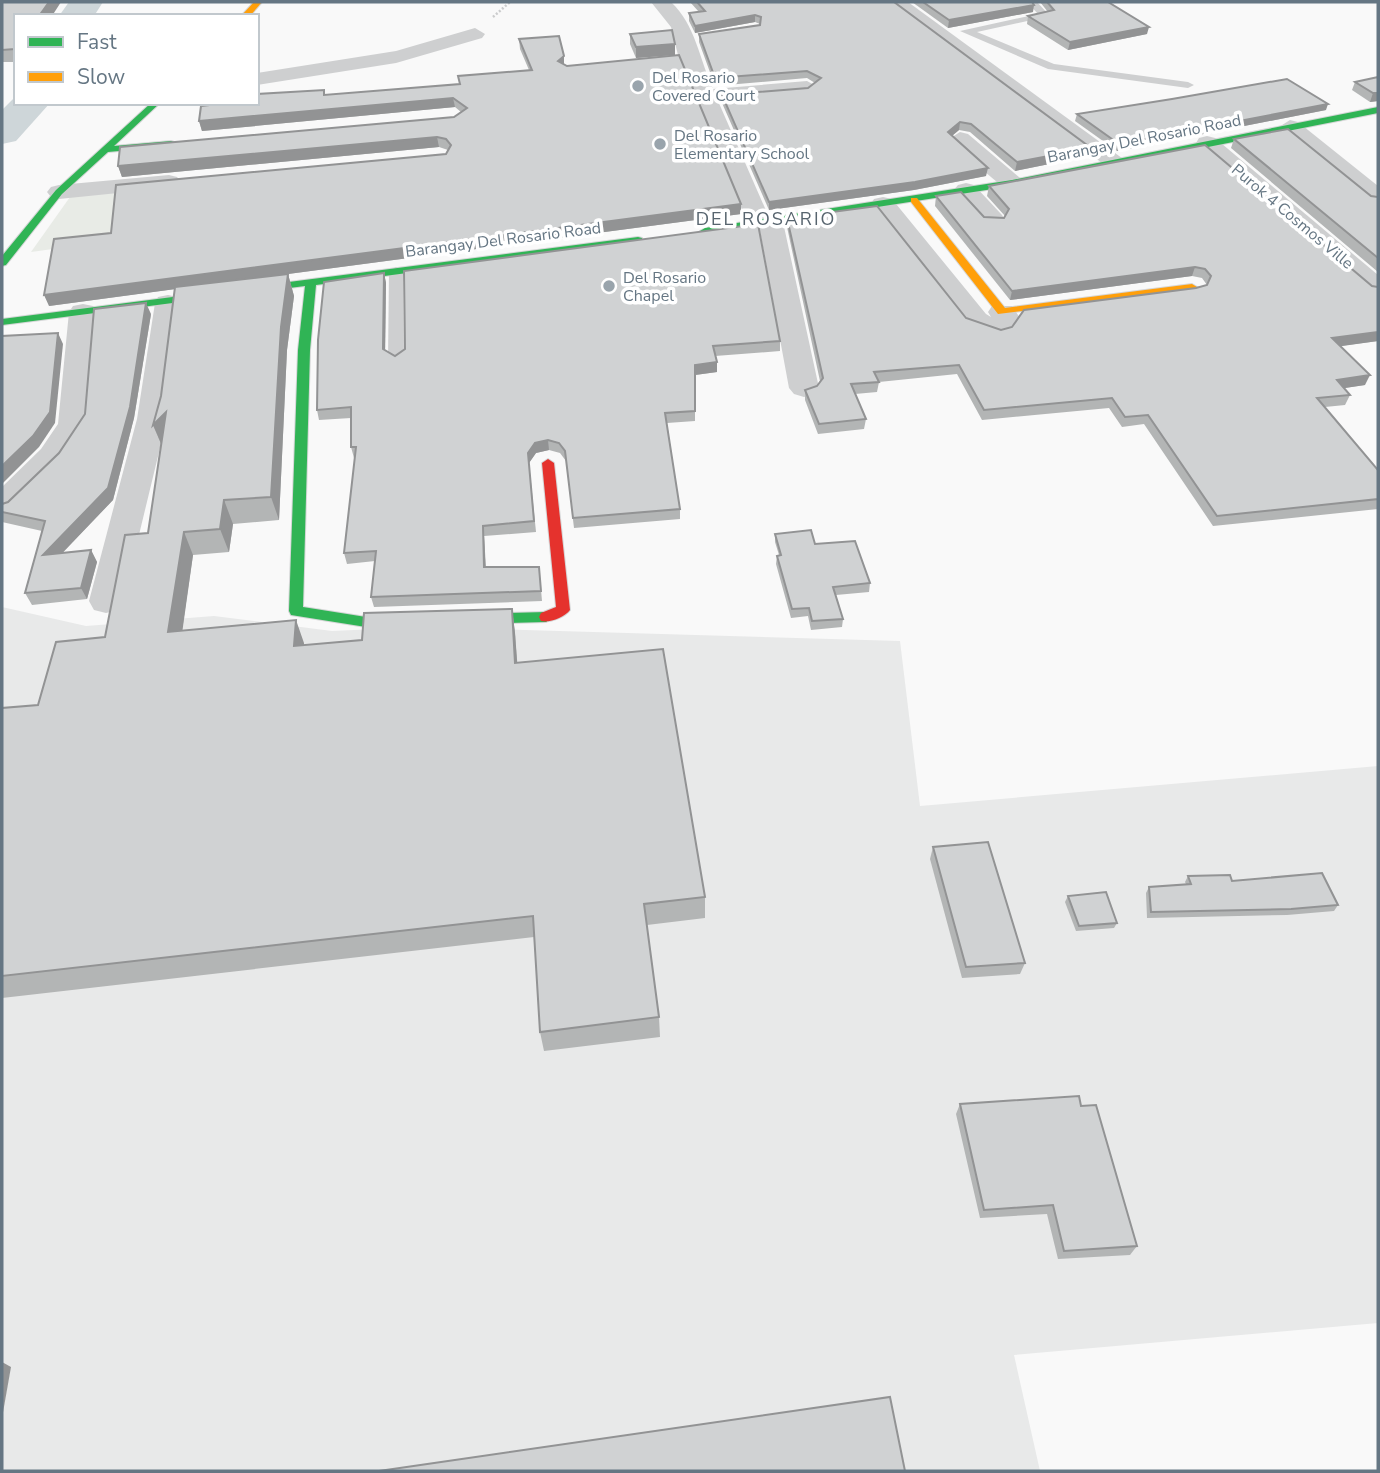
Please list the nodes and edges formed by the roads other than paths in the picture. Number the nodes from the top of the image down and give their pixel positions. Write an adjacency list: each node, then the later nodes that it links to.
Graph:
1 (660, 2): 10 (street)
2 (896, 2): 6 (street)
3 (1032, 2): 4 (lane)
4 (965, 31): 6 (lane); 8 (lane)
5 (475, 34): 7 (street)
6 (938, 34): 18 (street)
7 (259, 79)
8 (1188, 85)
9 (807, 87): 10 (street)
10 (706, 96): 27 (street)
11 (154, 105): 17 (street)
12 (1378, 110): 13 (street, Barangay Del Rosario Road)
13 (1290, 127): 16 (street, Barangay Del Rosario Road); 23 (street)
14 (960, 139): 20 (street)
15 (185, 143): 17 (street)
16 (1207, 143): 18 (street, Barangay Del Rosario Road); 34 (street, Purok 4 Cosmos Ville)
17 (104, 150): 22 (street)
18 (1114, 161): 20 (street, Barangay Del Rosario Road)
19 (195, 180): 22 (street)
20 (1012, 183): 21 (street, Barangay Del Rosario Road)
21 (966, 190): 24 (street, Barangay Del Rosario Road); 26 (street)
22 (60, 192): 30 (street)
23 (1378, 198)
24 (914, 201): 25 (street, Barangay Del Rosario Road); 38 (street)
25 (883, 204): 27 (street, Barangay Del Rosario Road); 38 (street)
26 (993, 220)
27 (766, 223): 28 (street, Barangay Del Rosario Road); 40 (street)
28 (694, 232)
29 (657, 237): 31 (street, Barangay Del Rosario Road)
30 (2, 263)
31 (396, 271): 32 (street, Barangay Del Rosario Road); 39 (lane)
32 (311, 283): 35 (street, Barangay Del Rosario Road); 41 (street)
33 (1192, 287): 38 (street)
34 (1378, 288)
35 (168, 303): 36 (street, Barangay Del Rosario Road); 43 (street)
36 (83, 312): 37 (street, Barangay Del Rosario Road); 42 (street)
37 (2, 321)
38 (1004, 331)
39 (396, 359)
40 (804, 388)
41 (548, 463)
42 (2, 505)
43 (106, 601)

